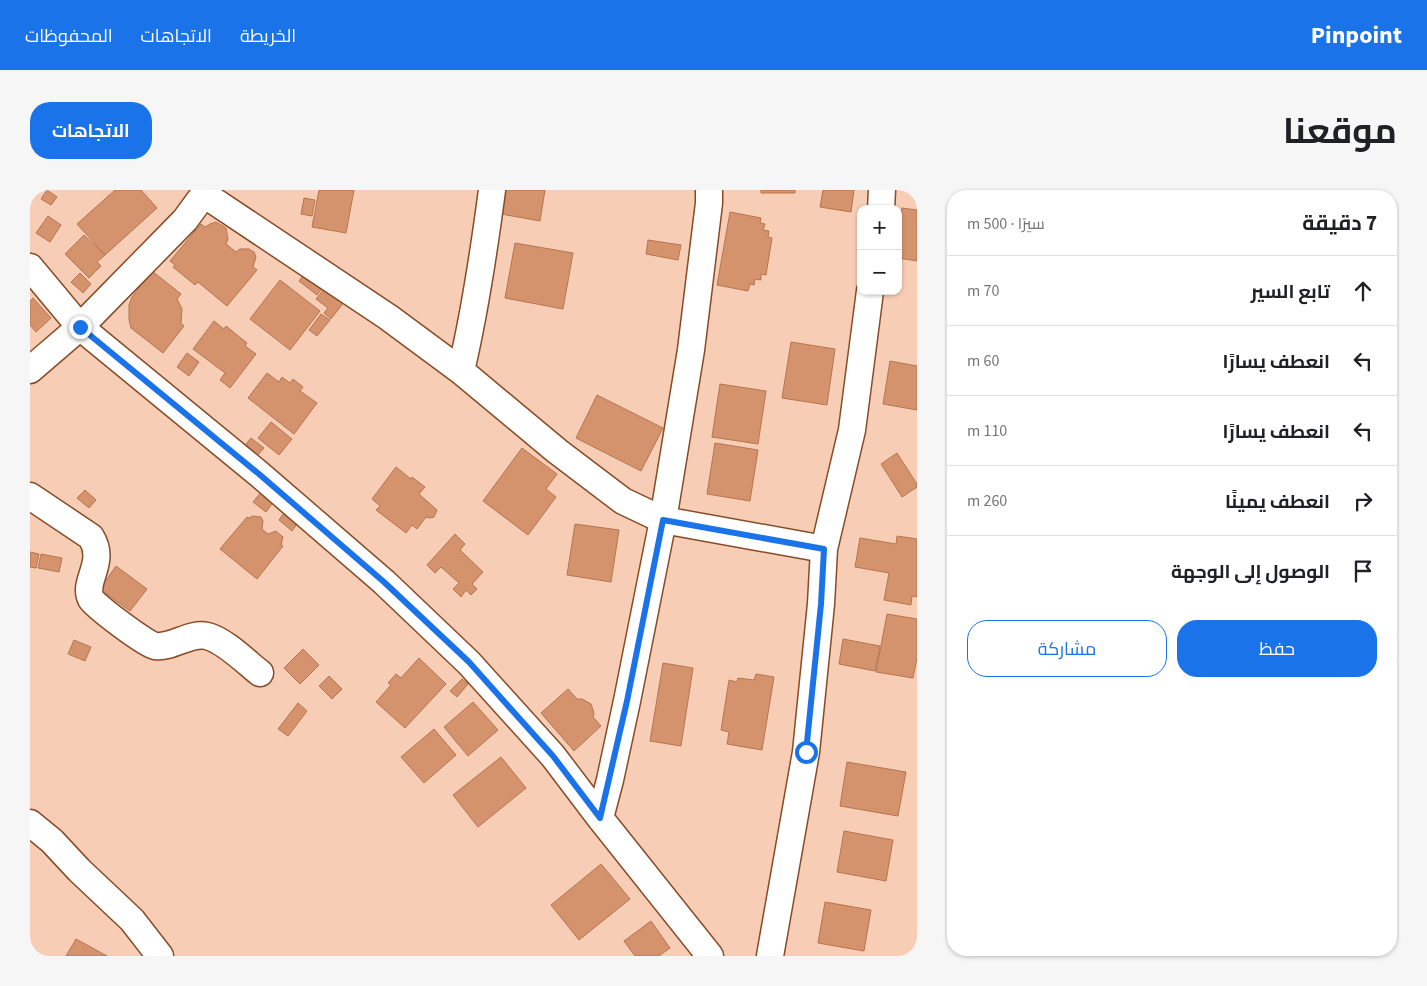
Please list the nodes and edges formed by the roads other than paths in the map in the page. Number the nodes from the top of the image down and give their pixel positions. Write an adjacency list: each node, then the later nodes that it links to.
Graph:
1 (492, 190): 10 (street)
2 (709, 190): 12 (street)
3 (882, 190): 5 (street)
4 (206, 192): 8 (street); 10 (street)
5 (881, 205)
6 (30, 267): 8 (street)
7 (869, 295): 13 (street)
8 (80, 327): 9 (street); 15 (street)
9 (30, 370)
10 (461, 371): 12 (street)
11 (30, 496): 14 (street)
12 (663, 520): 13 (street); 15 (street)
13 (824, 549): 19 (street)
14 (260, 673)
15 (600, 818): 18 (street)
16 (30, 823): 17 (street)
17 (160, 956)
18 (710, 956)
19 (770, 956)

